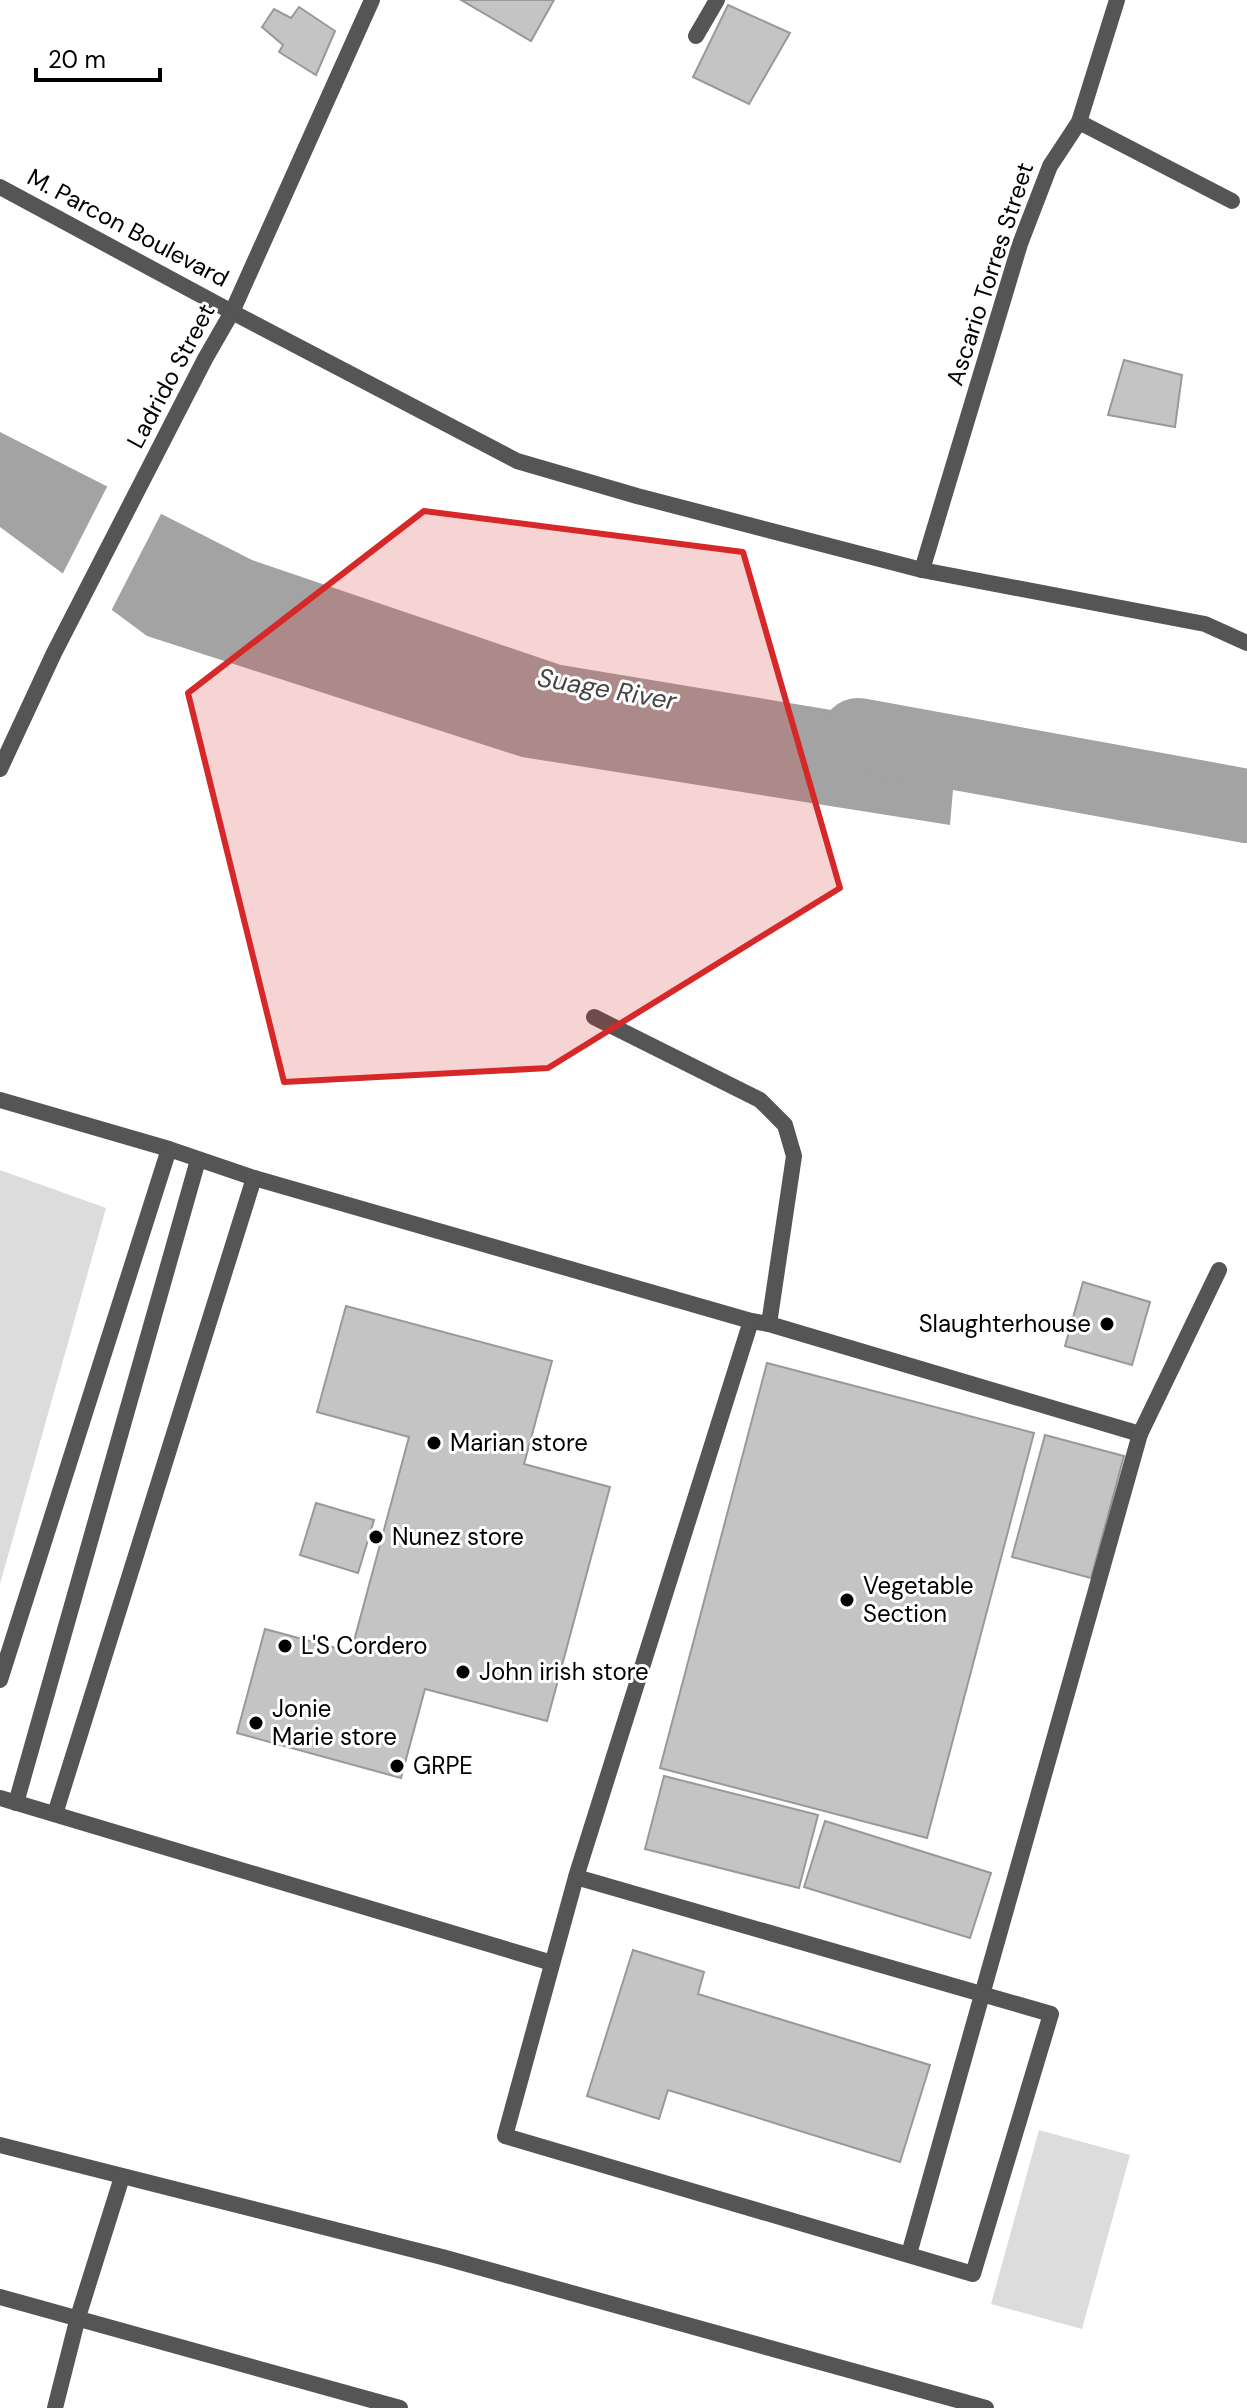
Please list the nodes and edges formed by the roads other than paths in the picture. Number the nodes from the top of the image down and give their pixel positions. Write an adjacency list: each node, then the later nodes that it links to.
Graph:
1 (372, 0): 8 (street, Ladrido Street)
2 (717, 0): 4 (street)
3 (1117, 0): 5 (street, Ascario Torres Street)
4 (696, 36)
5 (1079, 122): 7 (street); 9 (street, Ascario Torres Street)
6 (0, 187): 8 (street, M. Parcon Boulevard)
7 (1232, 201)
8 (232, 312): 9 (street, M. Parcon Boulevard); 11 (street, Ladrido Street)
9 (922, 570): 10 (street, M. Parcon Boulevard)
10 (1247, 643)
11 (0, 769)
12 (594, 1017): 19 (street)
13 (0, 1100): 14 (street)
14 (169, 1149): 15 (street); 21 (street)
15 (198, 1160): 16 (street); 22 (street)
16 (254, 1178): 18 (street); 23 (street)
17 (1219, 1270): 20 (street)
18 (751, 1321): 19 (street); 24 (street)
19 (769, 1324): 20 (street)
20 (1140, 1434): 26 (street)
21 (0, 1680)
22 (8, 1801): 23 (street)
23 (55, 1814): 25 (street)
24 (576, 1877): 25 (street); 26 (street)
25 (552, 1963): 29 (street)
26 (981, 1995): 29 (street); 29 (street)
27 (0, 2145): 28 (street)
28 (122, 2177): 31 (street); 34 (street)
29 (909, 2254)
30 (0, 2297): 31 (street)
31 (78, 2317): 32 (street); 33 (street)
32 (55, 2408)
33 (400, 2408)
34 (986, 2408)

